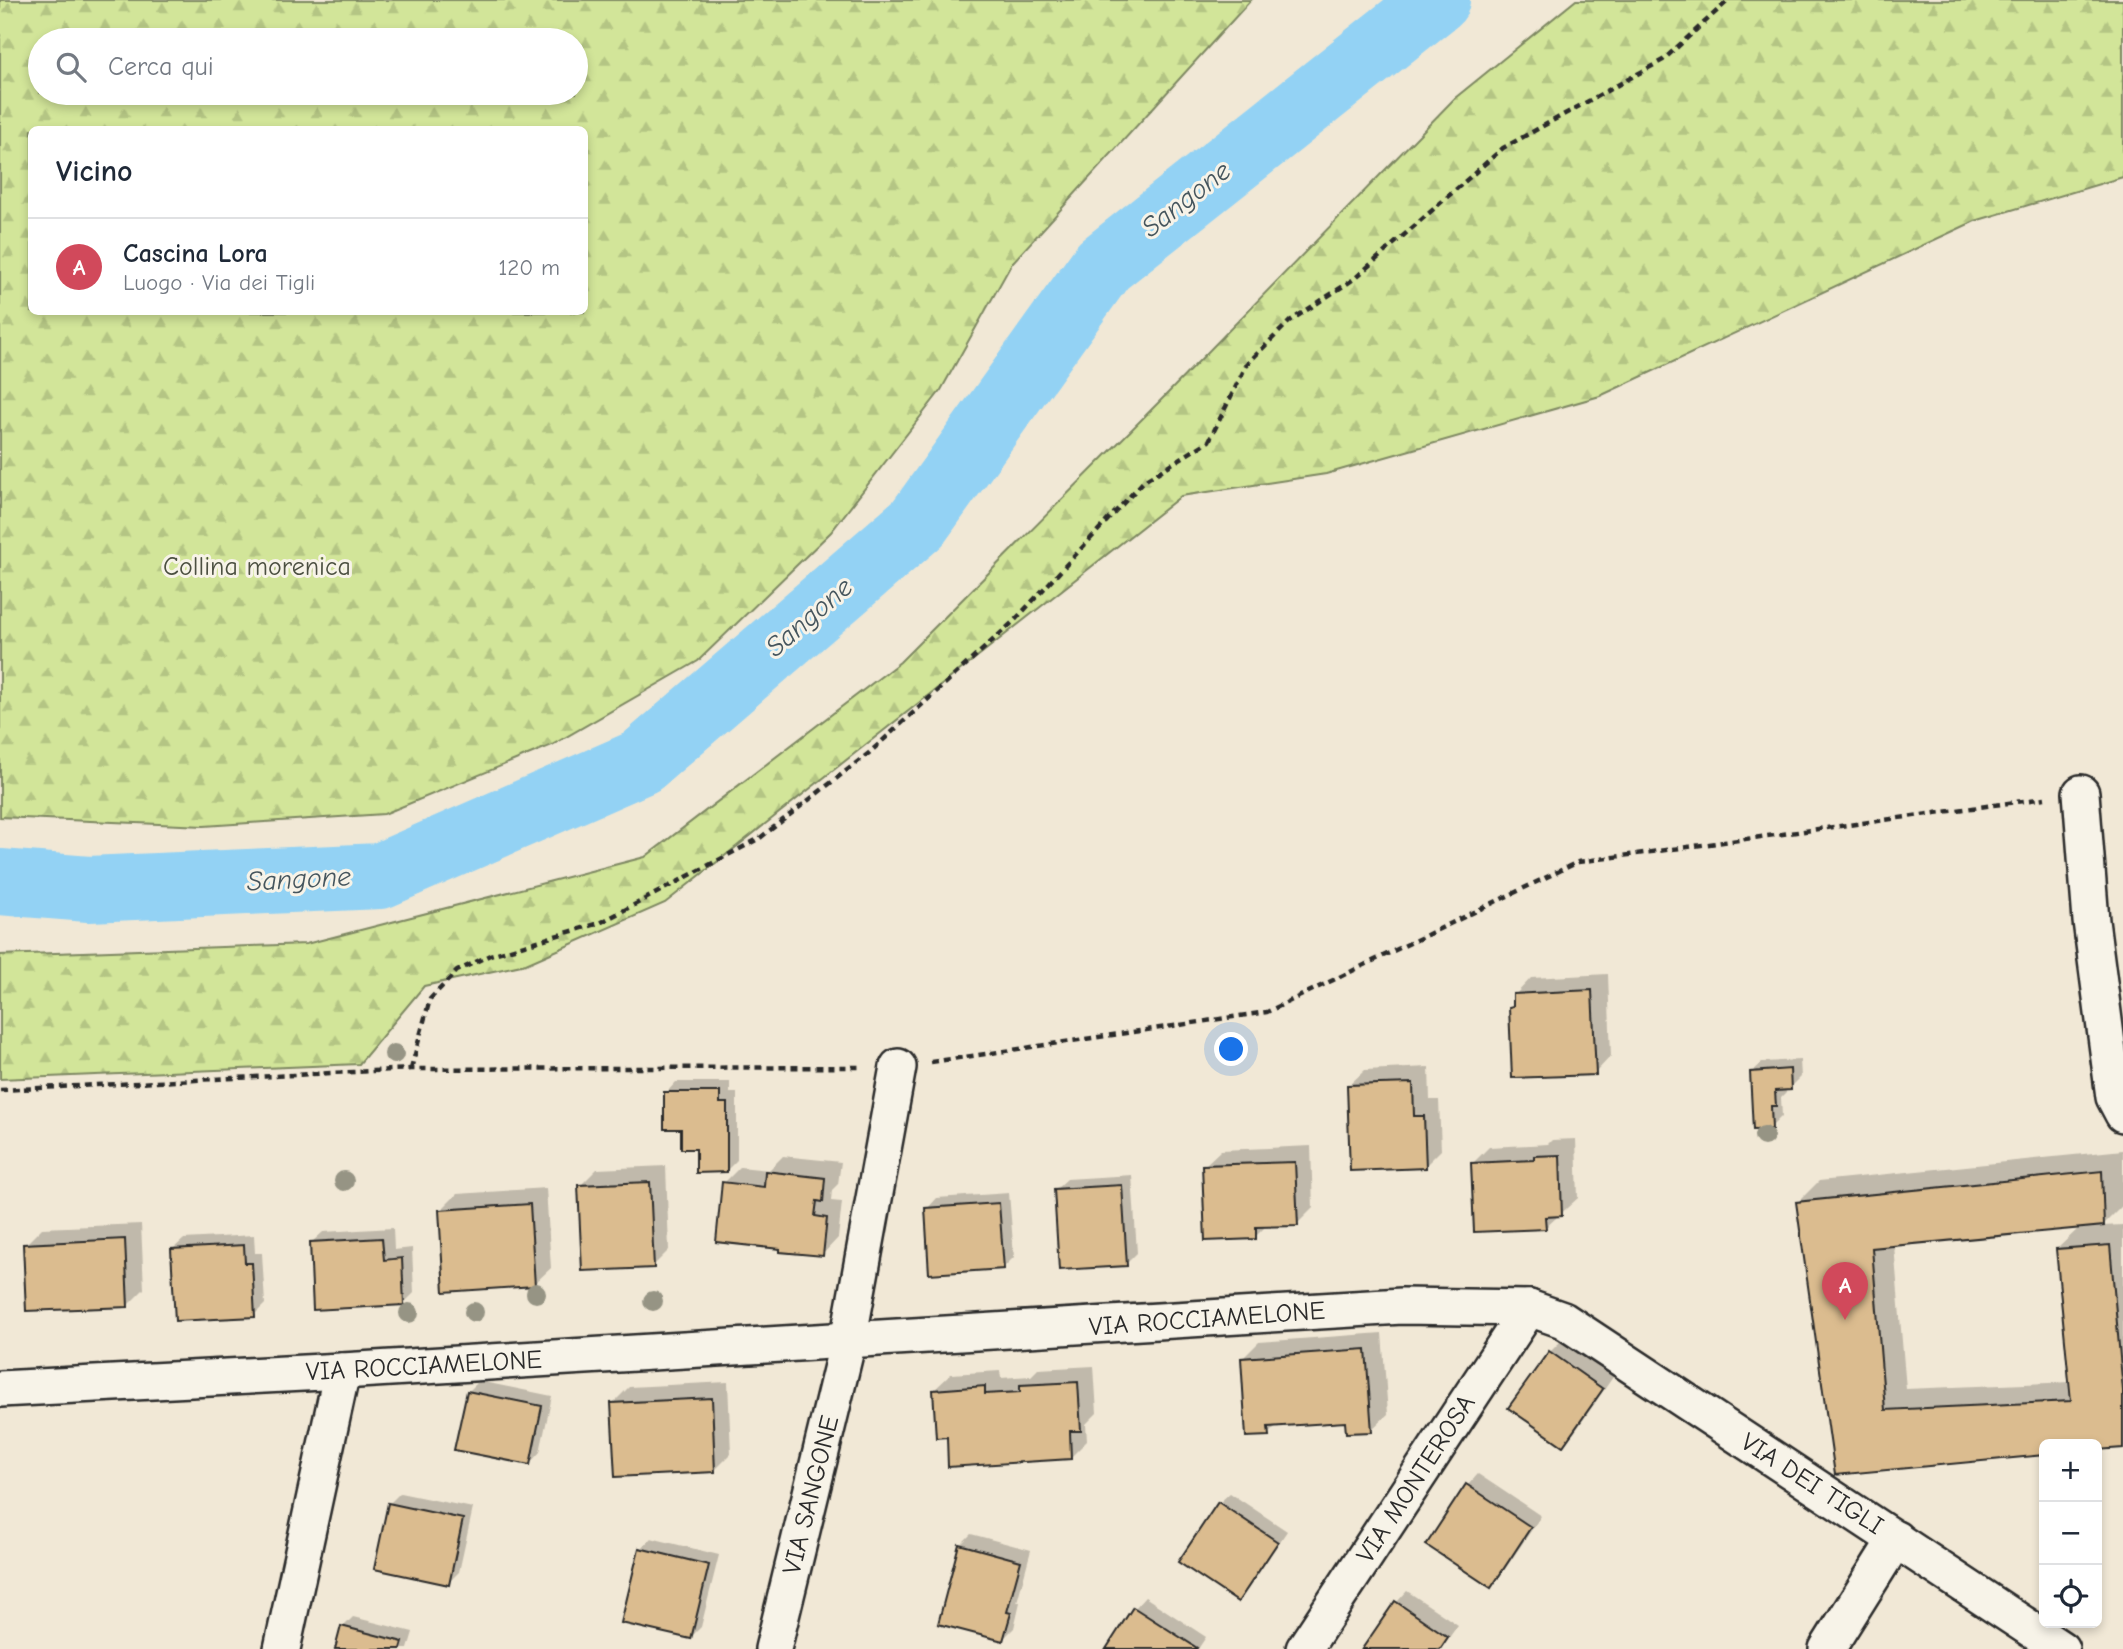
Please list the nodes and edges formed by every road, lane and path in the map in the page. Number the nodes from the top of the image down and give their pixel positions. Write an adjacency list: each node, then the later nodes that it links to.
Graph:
1 (1729, 0): 4 (path)
2 (2081, 793): 3 (path); 6 (street)
3 (898, 1067): 4 (path); 9 (street)
4 (411, 1069): 5 (path)
5 (0, 1090)
6 (2123, 1114)
7 (1529, 1308): 8 (street, VIA ROCCIAMELONE); 9 (street, VIA ROCCIAMELONE); 15 (street, VIA MONTEROSA)
8 (1563, 1320): 12 (street, VIA DEI TIGLI)
9 (848, 1341): 10 (street, VIA ROCCIAMELONE); 14 (street, VIA SANGONE)
10 (342, 1371): 11 (street, VIA ROCCIAMELONE); 13 (street)
11 (0, 1389)
12 (1896, 1539): 16 (street); 17 (street, VIA DEI TIGLI)
13 (282, 1649)
14 (773, 1649)
15 (1304, 1649)
16 (1827, 1649)
17 (2061, 1649)

